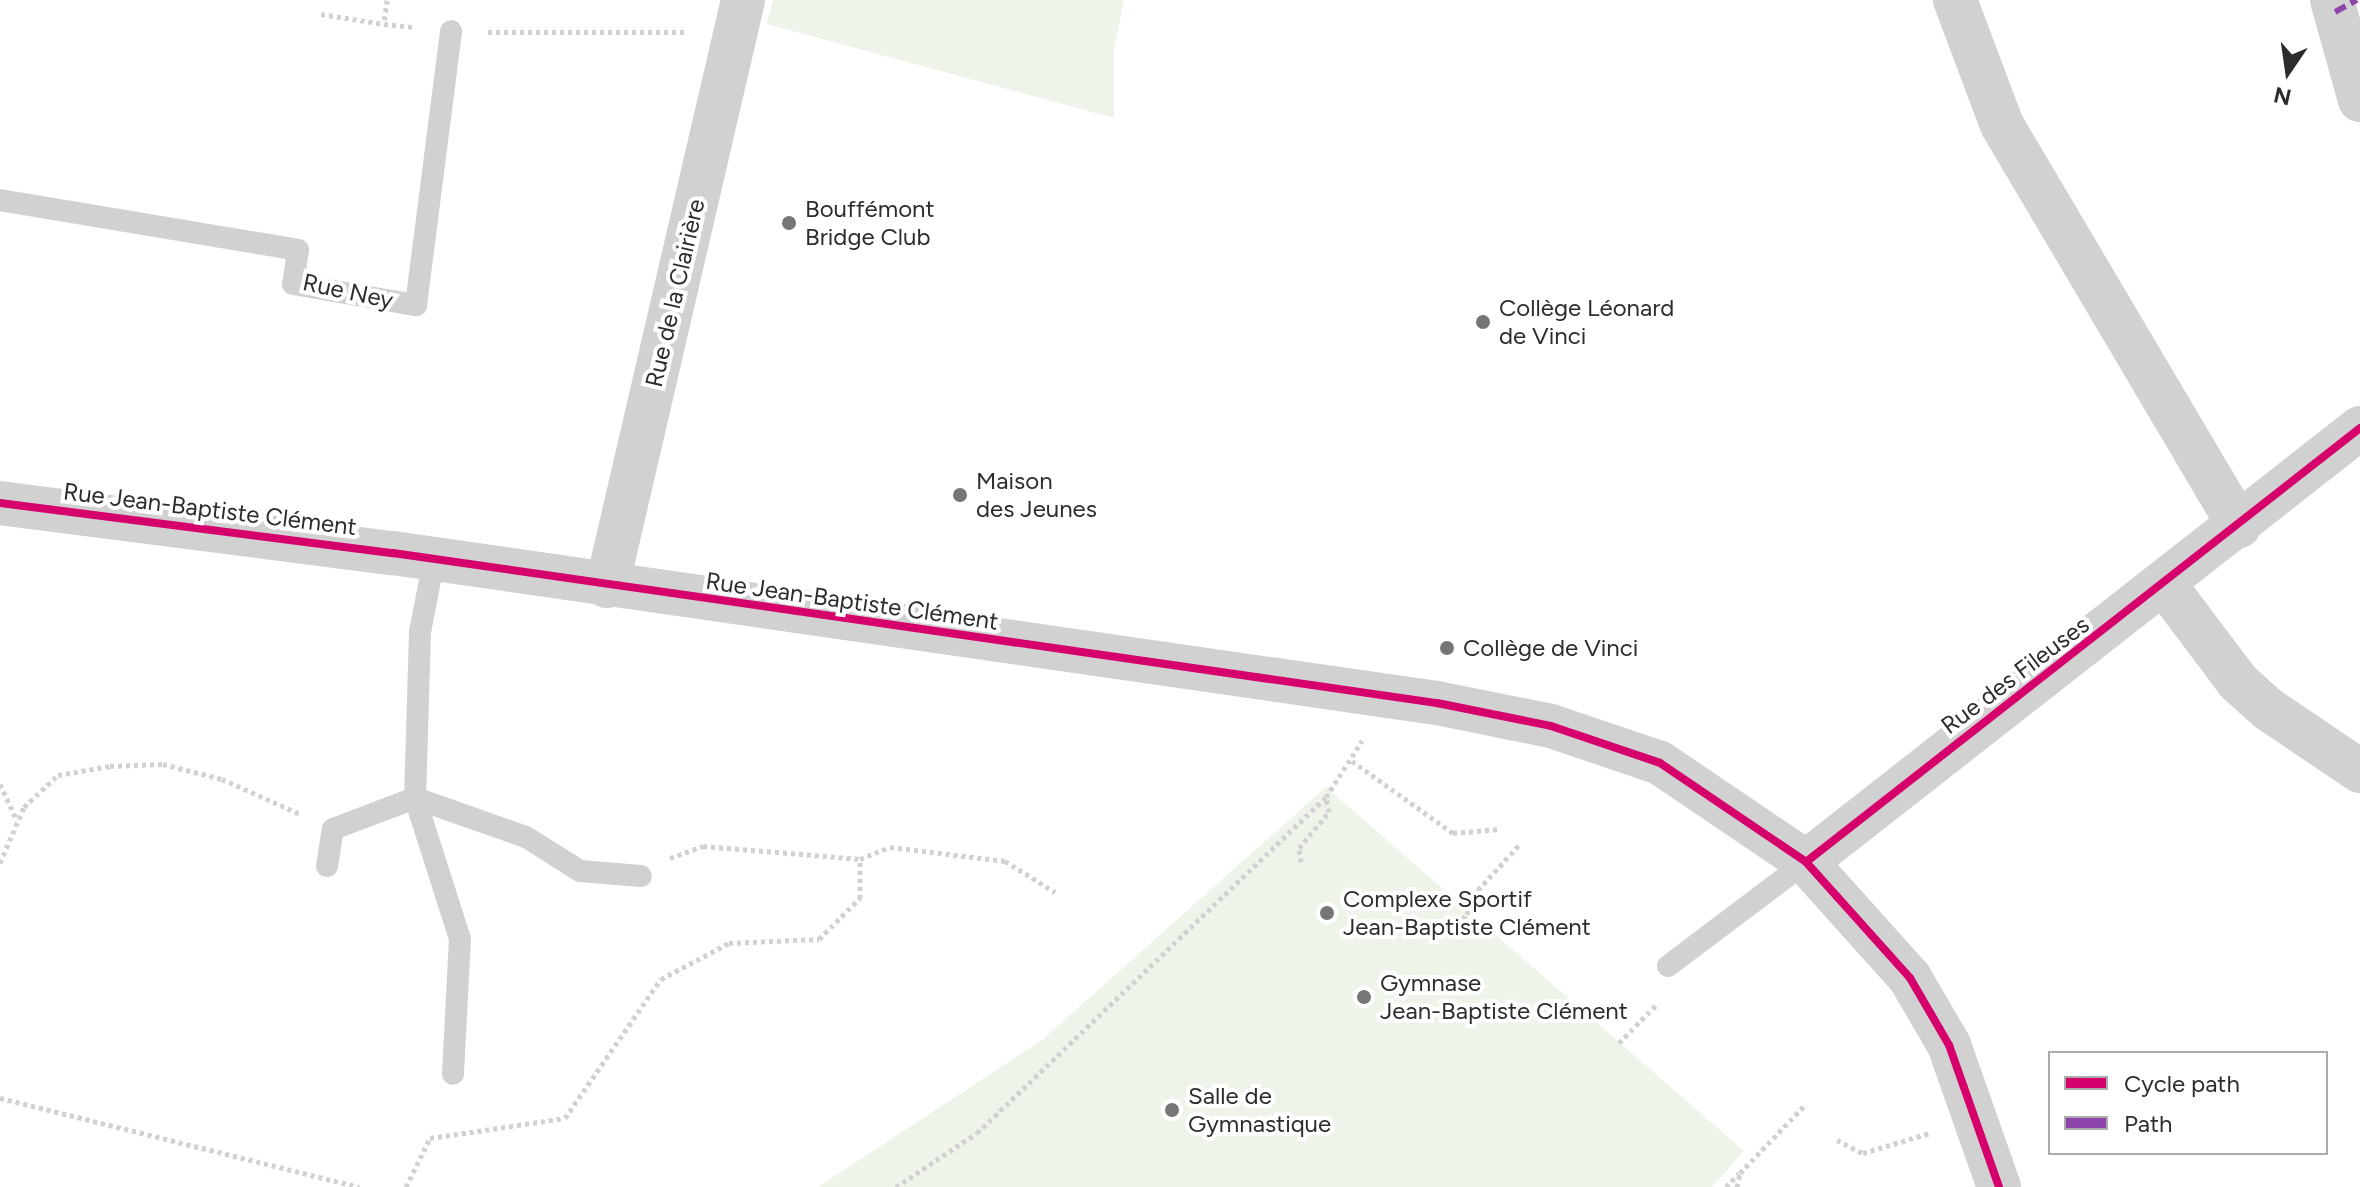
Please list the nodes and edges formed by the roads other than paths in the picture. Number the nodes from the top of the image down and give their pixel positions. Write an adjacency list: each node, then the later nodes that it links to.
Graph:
1 (1955, 0): 9 (street)
2 (2332, 0): 5 (street)
3 (740, 11): 12 (street, Rue de la Clairière)
4 (451, 31): 6 (lane, Rue Ney)
5 (2360, 100)
6 (0, 200)
7 (2360, 428): 9 (street, Rue des Fileuses)
8 (0, 503): 10 (street, Rue Jean-Baptiste Clément)
9 (2239, 526): 11 (street, Rue des Fileuses)
10 (434, 560): 12 (street, Rue Jean-Baptiste Clément); 14 (lane)
11 (2165, 585): 13 (street); 15 (street, Rue des Fileuses)
12 (607, 586): 15 (street, Rue Jean-Baptiste Clément)
13 (2360, 771)
14 (415, 798): 16 (lane); 17 (lane); 19 (lane)
15 (1806, 862): 18 (lane); 20 (street, Rue Jean-Baptiste Clément)
16 (327, 866)
17 (641, 876)
18 (1668, 966)
19 (453, 1074)
20 (1999, 1187)

